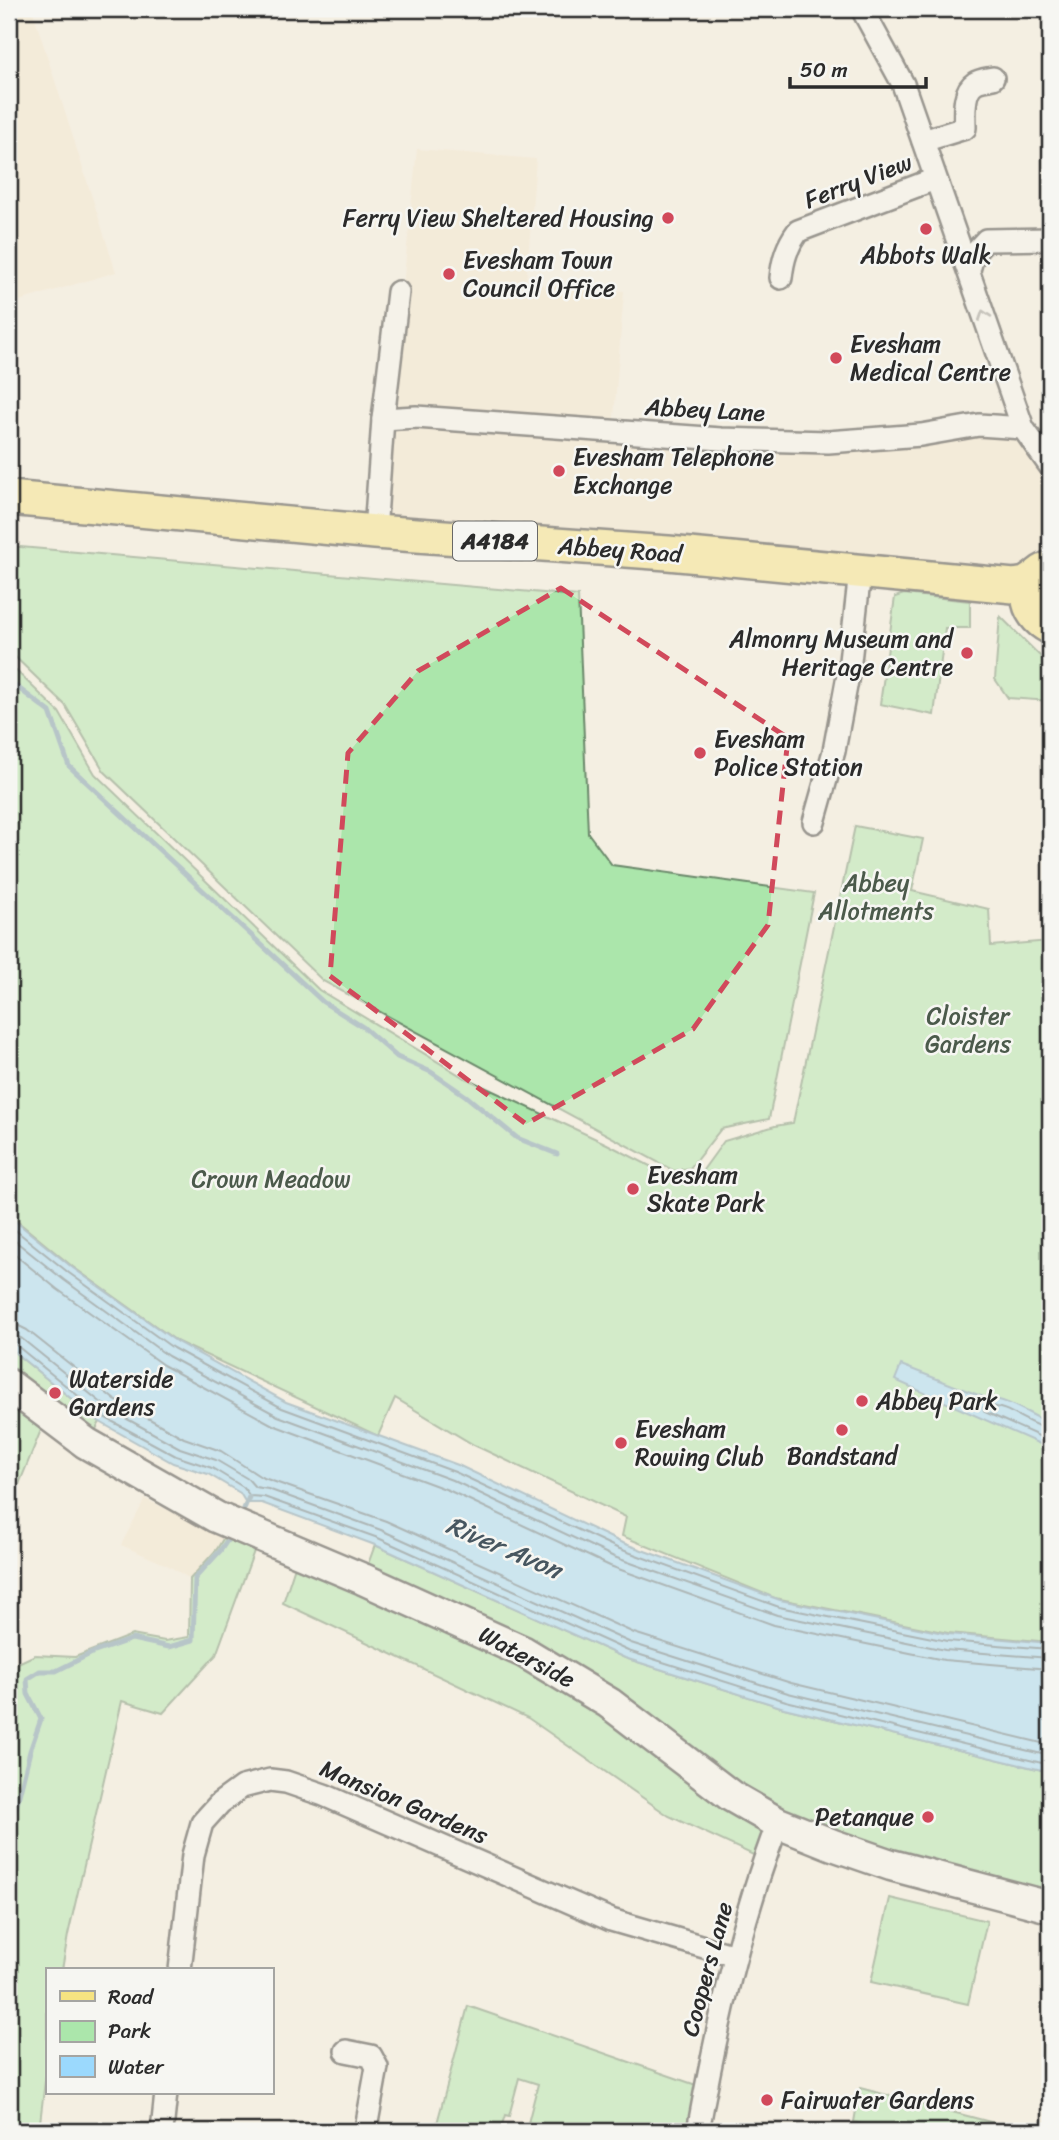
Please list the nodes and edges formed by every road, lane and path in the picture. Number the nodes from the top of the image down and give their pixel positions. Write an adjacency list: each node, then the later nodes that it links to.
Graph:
1 (862, 9): 3 (street)
2 (993, 78): 3 (street)
3 (923, 141): 4 (street)
4 (935, 179): 5 (street); 9 (street, Ferry View)
5 (955, 231): 7 (street); 8 (street)
6 (1050, 239): 7 (street)
7 (986, 240): 8 (street)
8 (969, 270): 12 (street, one-way to 8)
9 (781, 278)
10 (398, 292): 11 (street)
11 (383, 419): 12 (street, Abbey Lane); 15 (street)
12 (1023, 428): 13 (street)
13 (1050, 466)
14 (9, 498): 15 (main road, Abbey Road / A4184)
15 (375, 532): 17 (main road, Abbey Road / A4184)
16 (1045, 570): 18 (main road, Abbey Road / A4184); 19 (main road, A4184)
17 (860, 572): 18 (main road, Abbey Road / A4184); 20 (street)
18 (981, 581): 19 (main road, A4184)
19 (1046, 625)
20 (814, 822)
21 (9, 1385): 22 (main road, Waterside)
22 (778, 1823): 23 (main road, Waterside); 24 (street, Coopers Lane)
23 (1050, 1907)
24 (734, 1956): 25 (street, Mansion Gardens); 30 (street, Coopers Lane)
25 (180, 1968)
26 (346, 2052): 29 (street)
27 (166, 2094): 28 (street)
28 (162, 2131)
29 (364, 2131)
30 (698, 2131)

